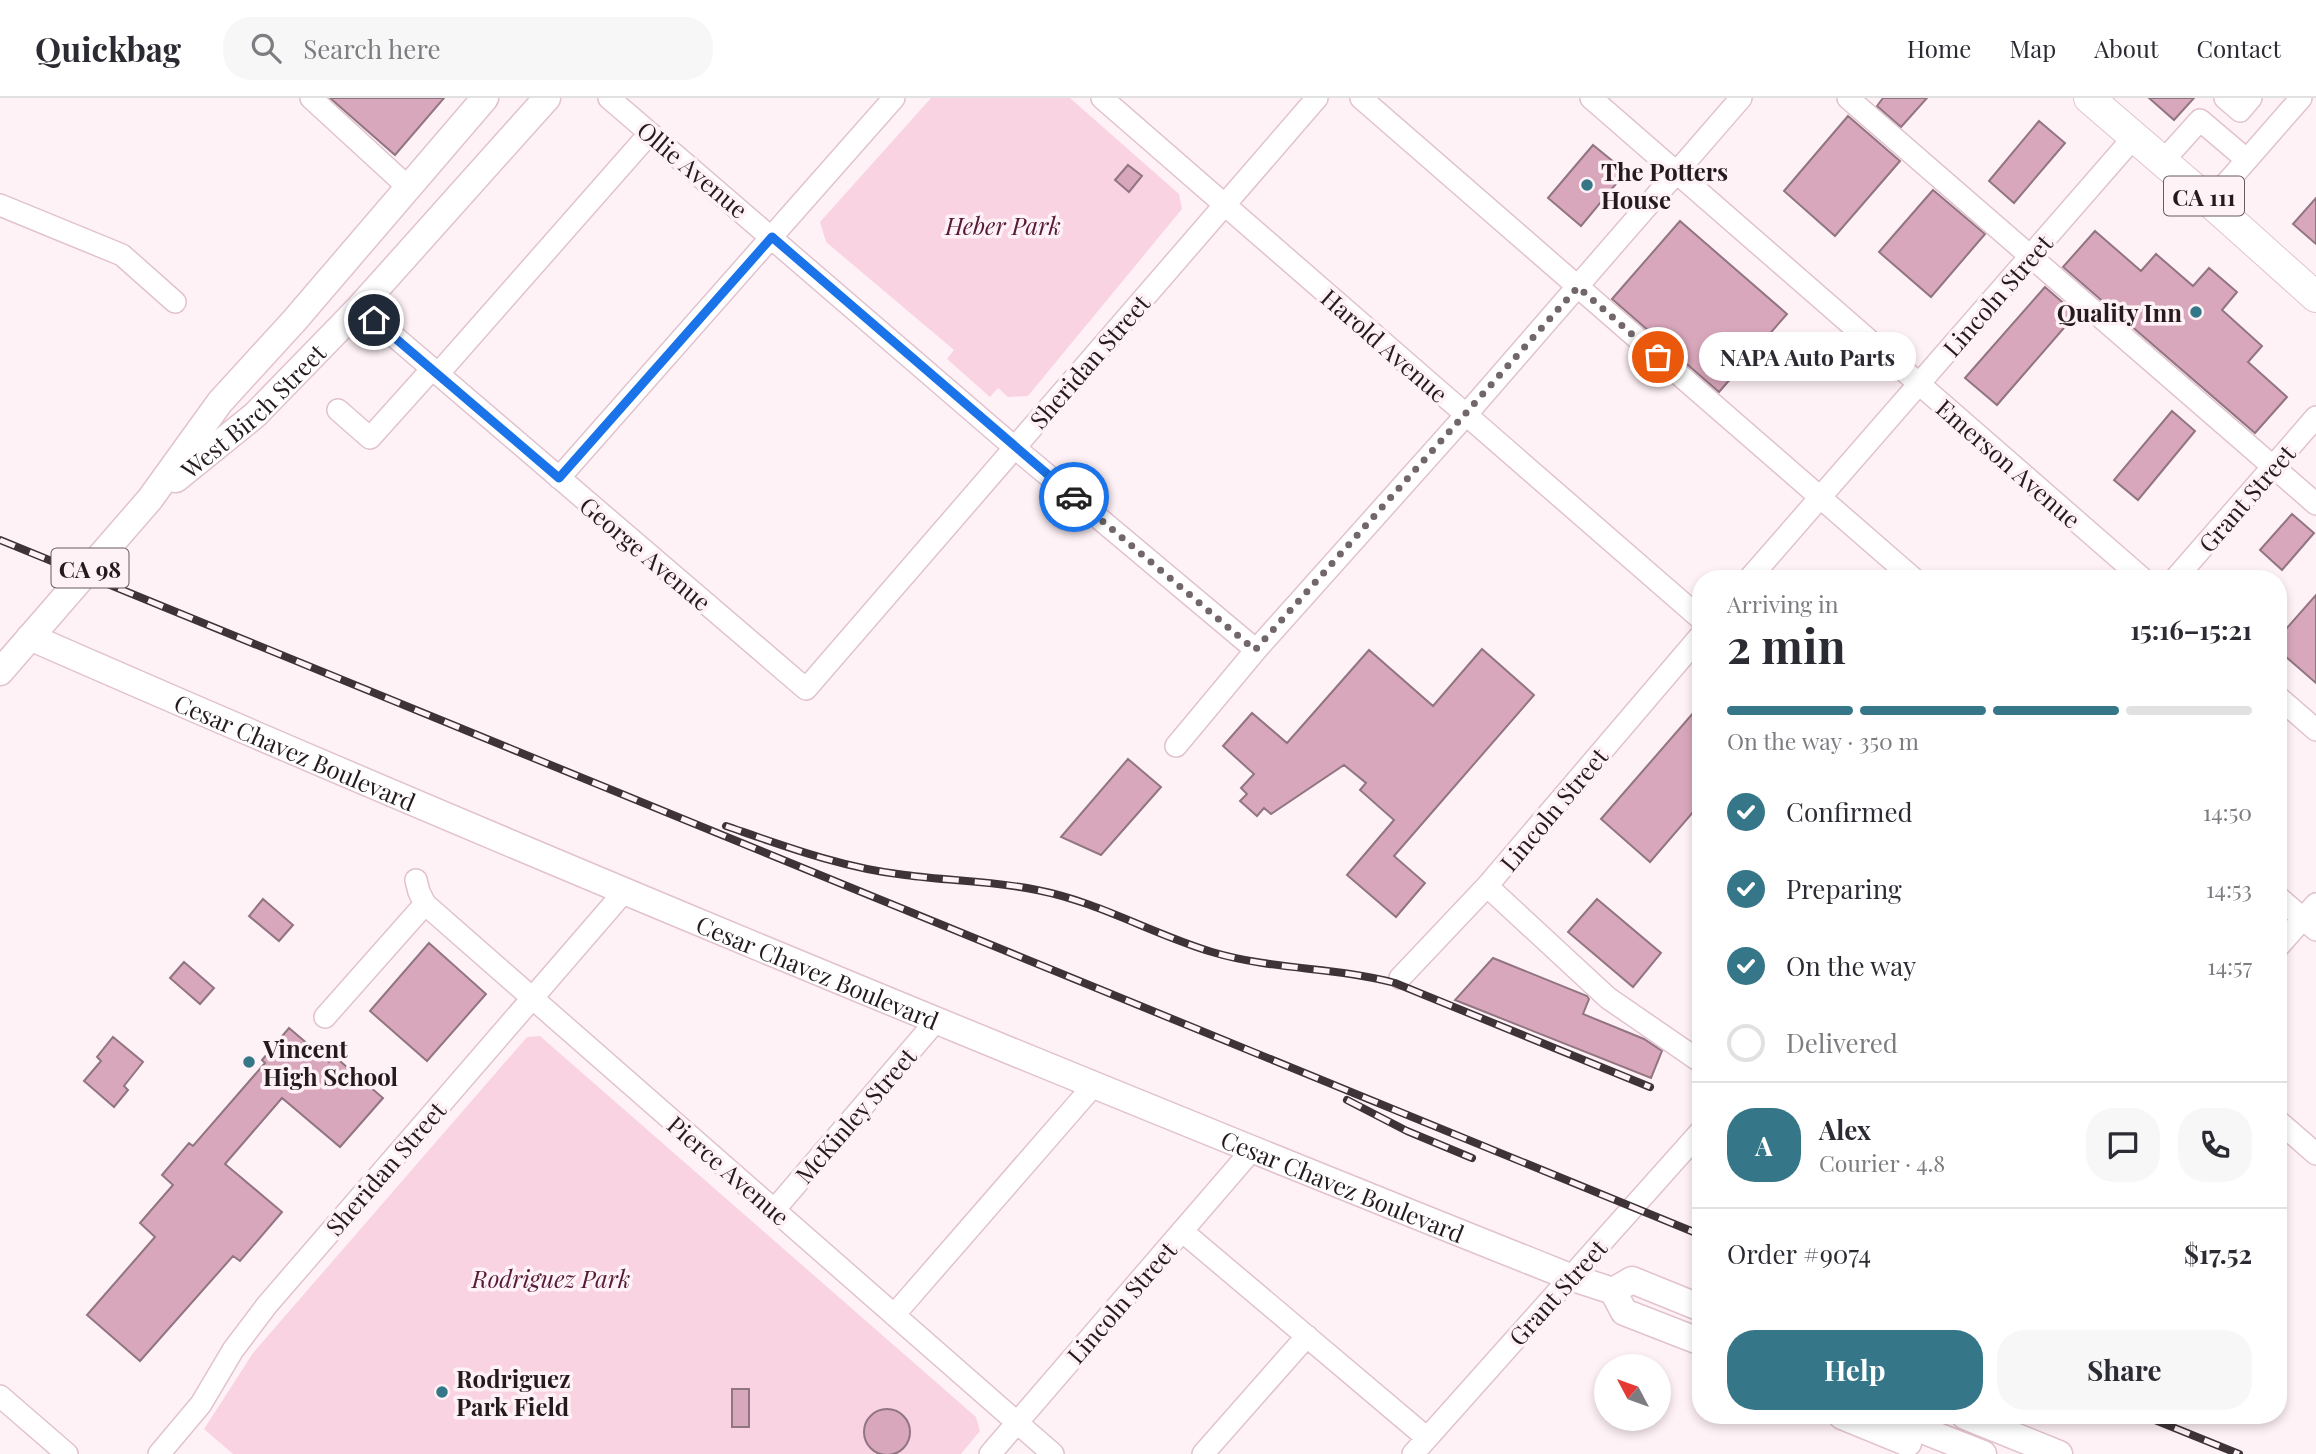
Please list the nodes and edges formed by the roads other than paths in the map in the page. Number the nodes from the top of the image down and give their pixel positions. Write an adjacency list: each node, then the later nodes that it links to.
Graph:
1 (311, 98): 21 (street)
2 (485, 98): 21 (main road, West Birch Street / CA 98)
3 (547, 98): 30 (main road, West Birch Street / CA 98)
4 (608, 98): 15 (street, Ollie Avenue)
5 (894, 98): 25 (street)
6 (1102, 98): 23 (street, Harold Avenue)
7 (1317, 98): 23 (street, Sheridan Street)
8 (1361, 98): 27 (street)
9 (1591, 98): 20 (street, Emerson Avenue)
10 (1741, 98): 20 (street)
11 (1849, 98): 26 (street)
12 (2301, 98): 18 (street)
13 (2239, 102): 16 (street)
14 (2104, 103): 17 (highway, CA 111)
15 (650, 133): 25 (street, Ollie Avenue); 31 (street)
16 (2217, 135): 18 (street); 19 (street)
17 (2134, 137): 19 (highway, CA 111); 26 (street, Lincoln Street)
18 (2247, 160): 22 (street)
19 (2163, 162): 22 (highway, CA 111)
20 (1677, 172): 27 (street); 32 (street, Emerson Avenue)
21 (408, 188): 40 (main road, West Birch Street / CA 98)
22 (2210, 202): 28 (highway, CA 111)
23 (1224, 204): 34 (street, Harold Avenue); 36 (street, Sheridan Street)
24 (0, 205): 29 (street)
25 (772, 237): 36 (street, Ollie Avenue); 38 (street)
26 (2031, 256): 32 (street, Lincoln Street); 37 (street)
27 (1578, 287): 34 (street); 39 (street)
28 (2316, 297)
29 (175, 302)
30 (360, 307): 31 (street, George Avenue); 40 (main road, West Birch Street / CA 98)
31 (435, 372): 33 (street); 38 (street, George Avenue)
32 (1919, 384): 39 (street, Lincoln Street); 44 (street, Emerson Avenue)
33 (338, 410)
34 (1465, 416): 46 (street, Harold Avenue); 49 (street)
35 (2316, 417): 37 (street, Grant Street)
36 (1014, 447): 49 (street, Ollie Avenue); 51 (street, Sheridan Street)
37 (2273, 467): 41 (street); 45 (street, Grant Street)
38 (559, 478): 51 (street, George Avenue)
39 (1820, 498): 42 (street, Lincoln Street); 43 (street)
40 (150, 499): 47 (main road, West Birch Street / CA 98)
41 (2316, 504)
42 (1757, 570)
43 (1904, 570)
44 (2133, 570)
45 (2183, 570)
46 (1692, 611)
47 (30, 637): 50 (main road, West Birch Street / CA 98); 57 (main road, Cesar Chavez Boulevard)
48 (1692, 646): 56 (street, Lincoln Street)
49 (1255, 650): 54 (street)
50 (0, 672)
51 (806, 689)
52 (2287, 705): 53 (street)
53 (2316, 730)
54 (1176, 746)
55 (416, 880): 59 (street, Pierce Avenue)
56 (1487, 886): 62 (street, Lincoln Street); 66 (street)
57 (624, 892): 63 (street, Sheridan Street); 65 (main road, Cesar Chavez Boulevard)
58 (2287, 903): 60 (street)
59 (425, 904): 63 (street, Pierce Avenue); 64 (street)
60 (2312, 918): 61 (street)
61 (2287, 939)
62 (1400, 978)
63 (531, 999): 72 (street, Pierce Avenue); 87 (street, Sheridan Street)
64 (325, 1017)
65 (936, 1021): 67 (main road, Cesar Chavez Boulevard); 72 (street, McKinley Street)
66 (1692, 1056)
67 (1094, 1085): 70 (main road, Cesar Chavez Boulevard); 77 (street)
68 (2287, 1129): 71 (street)
69 (1692, 1141): 74 (street, Grant Street)
70 (1252, 1150): 73 (street, Lincoln Street); 74 (main road, Cesar Chavez Boulevard)
71 (2315, 1152)
72 (775, 1209): 77 (street, Pierce Avenue)
73 (1182, 1231): 78 (street); 81 (street, Lincoln Street)
74 (1570, 1277): 75 (main road, Cesar Chavez Boulevard); 85 (street, Grant Street)
75 (1613, 1291): 76 (main road, Cesar Chavez Boulevard); 79 (main road)
76 (1692, 1304)
77 (894, 1315): 81 (street, Pierce Avenue)
78 (1307, 1336): 85 (street); 90 (street)
79 (1692, 1338)
80 (0, 1395): 86 (street)
81 (1016, 1423): 88 (street, Lincoln Street); 89 (street, Pierce Avenue)
82 (1862, 1424): 91 (main road)
83 (1907, 1424): 92 (main road)
84 (1985, 1424): 93 (main road)
85 (1420, 1446)
86 (66, 1454)
87 (159, 1454)
88 (990, 1454)
89 (1053, 1454)
90 (1203, 1454)
91 (1935, 1454)
92 (1983, 1454)
93 (2059, 1454)

